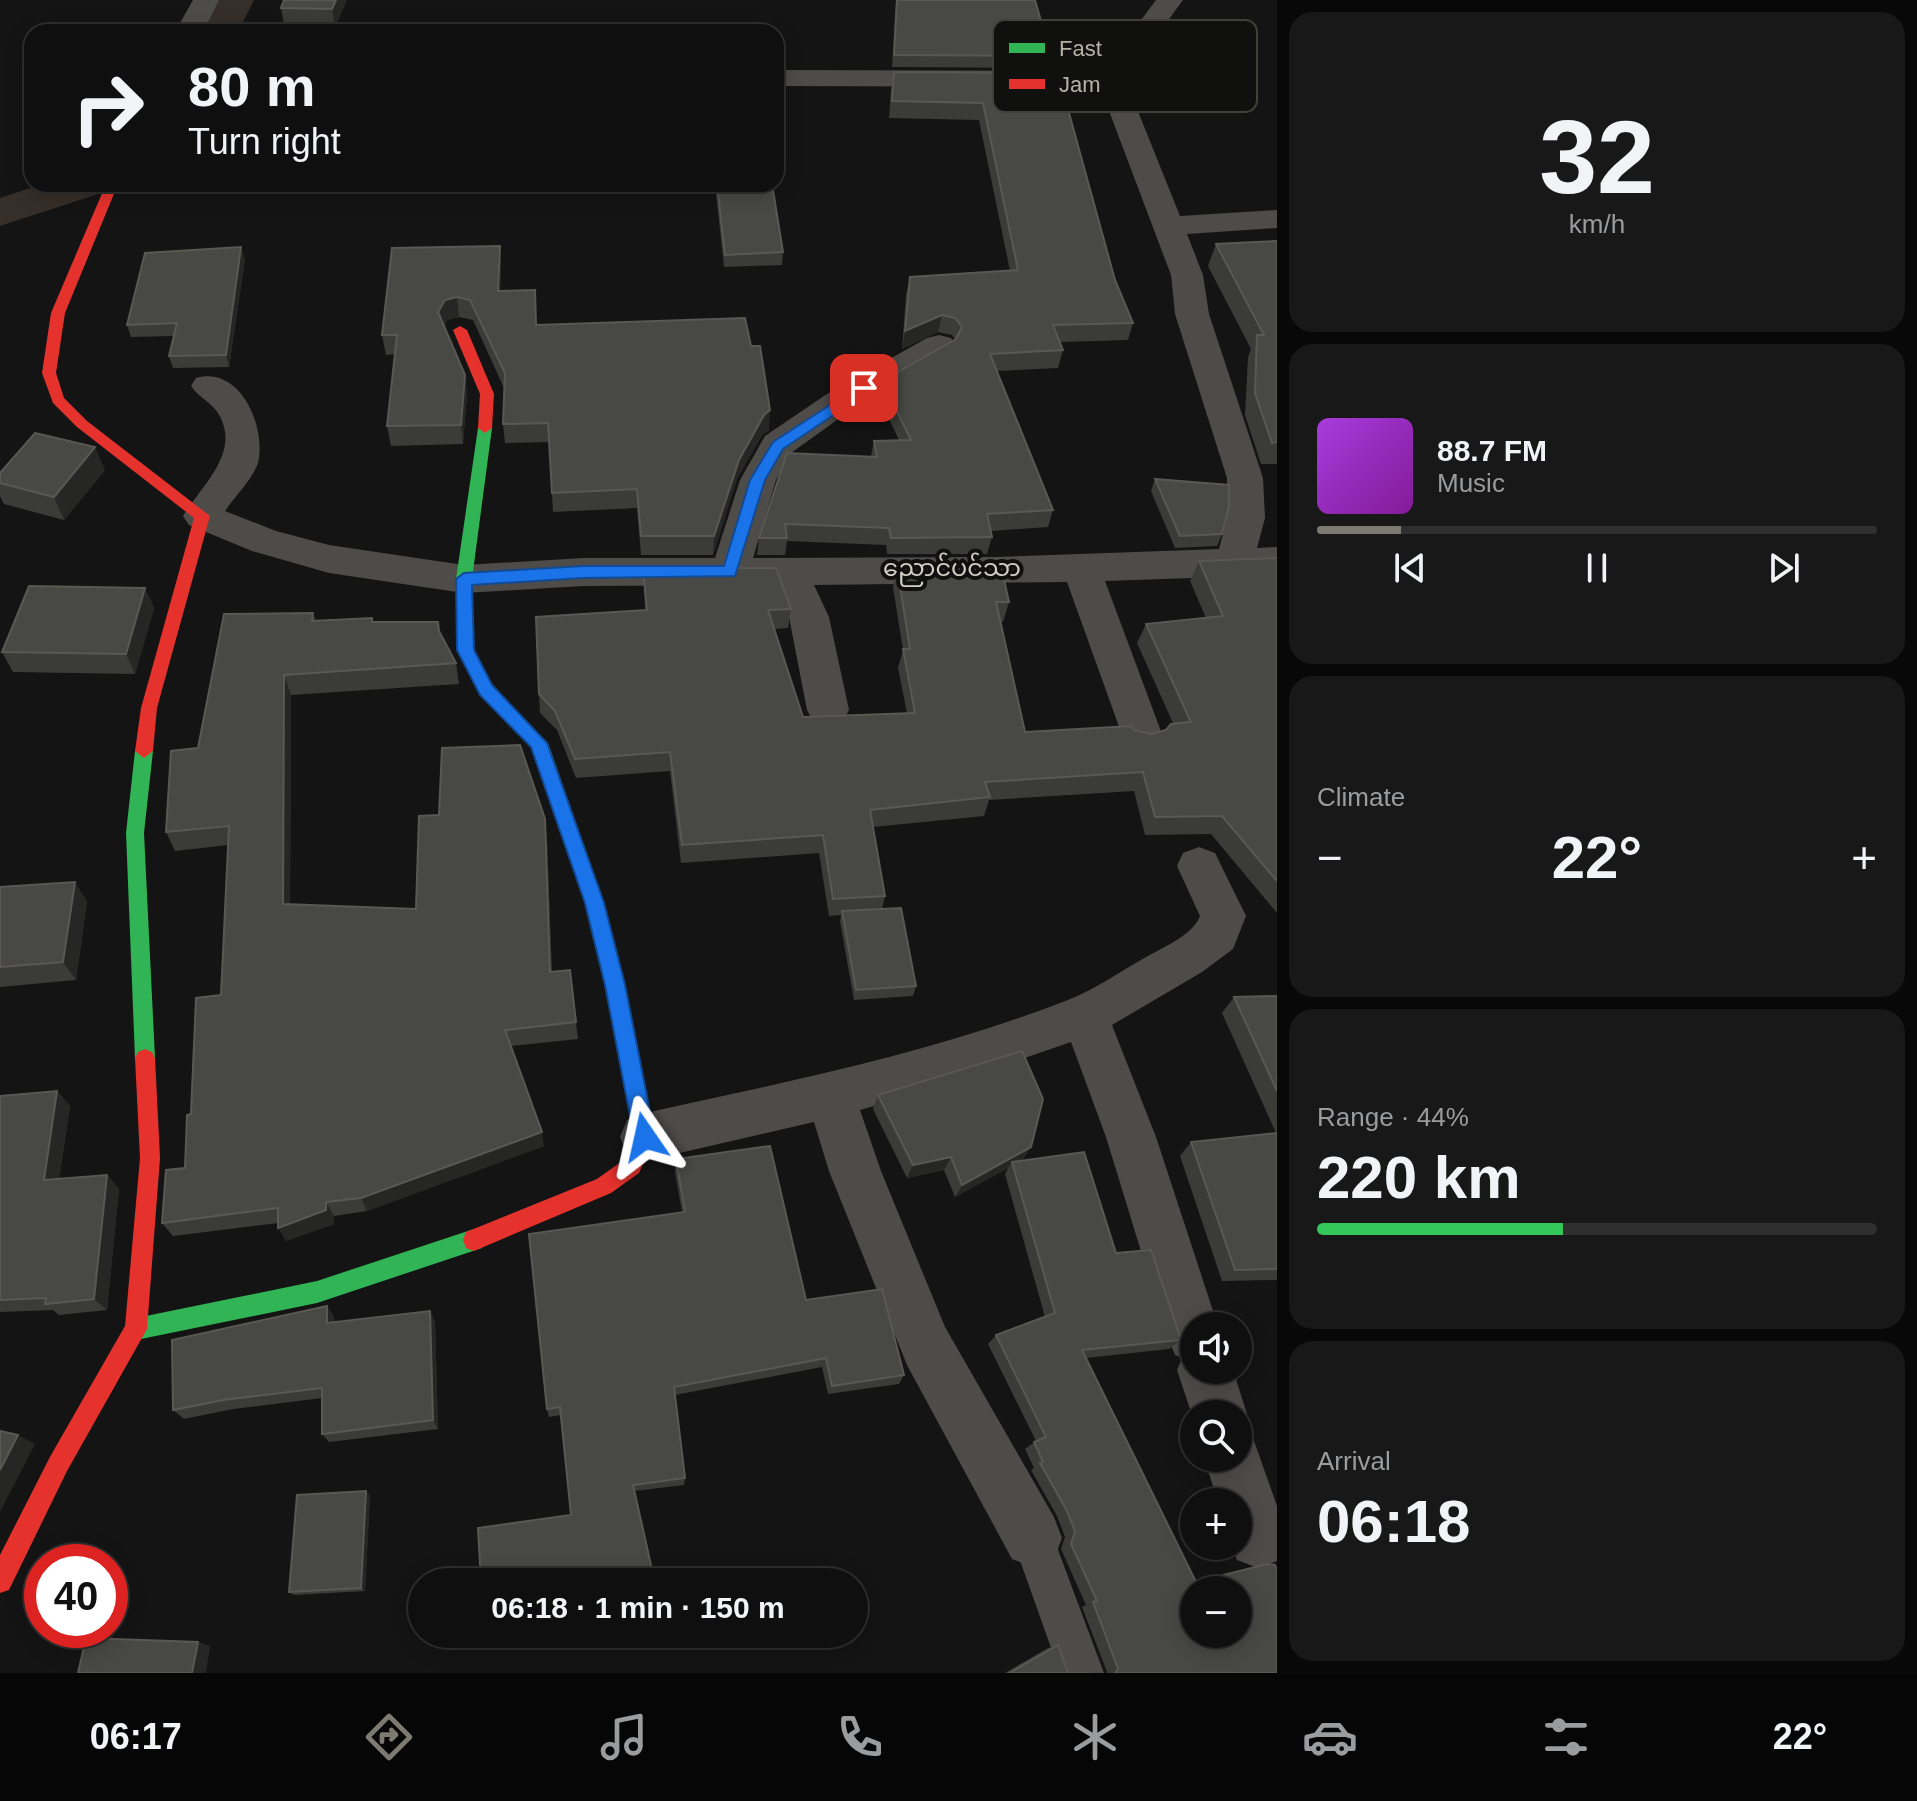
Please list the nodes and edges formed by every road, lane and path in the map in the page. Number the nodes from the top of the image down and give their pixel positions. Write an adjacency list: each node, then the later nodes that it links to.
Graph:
1 (206, 0): 4 (street)
2 (1171, 0): 3 (street)
3 (1156, 20)
4 (193, 24)
5 (784, 78): 6 (street)
6 (993, 79)
7 (1124, 112): 10 (street)
8 (109, 192): 14 (street)
9 (1277, 219): 10 (street)
10 (1167, 226): 16 (street)
11 (460, 330): 20 (street)
12 (939, 346): 18 (street)
13 (208, 386): 14 (street)
14 (202, 516): 20 (street); 28 (street)
15 (1277, 561): 16 (street)
16 (1234, 563): 17 (street)
17 (1081, 569): 19 (street); 22 (street)
18 (730, 572): 19 (street); 20 (street)
19 (789, 572): 21 (street)
20 (464, 579): 26 (street)
21 (828, 710)
22 (1141, 734)
23 (1199, 866): 24 (street)
24 (1085, 1016): 25 (street); 27 (street)
25 (830, 1095): 26 (street); 30 (street)
26 (645, 1137): 28 (street)
27 (1186, 1312)
28 (136, 1329): 32 (street)
29 (1237, 1472): 31 (street)
30 (1033, 1538): 33 (lane)
31 (1258, 1539)
32 (0, 1581)
33 (1082, 1673)

